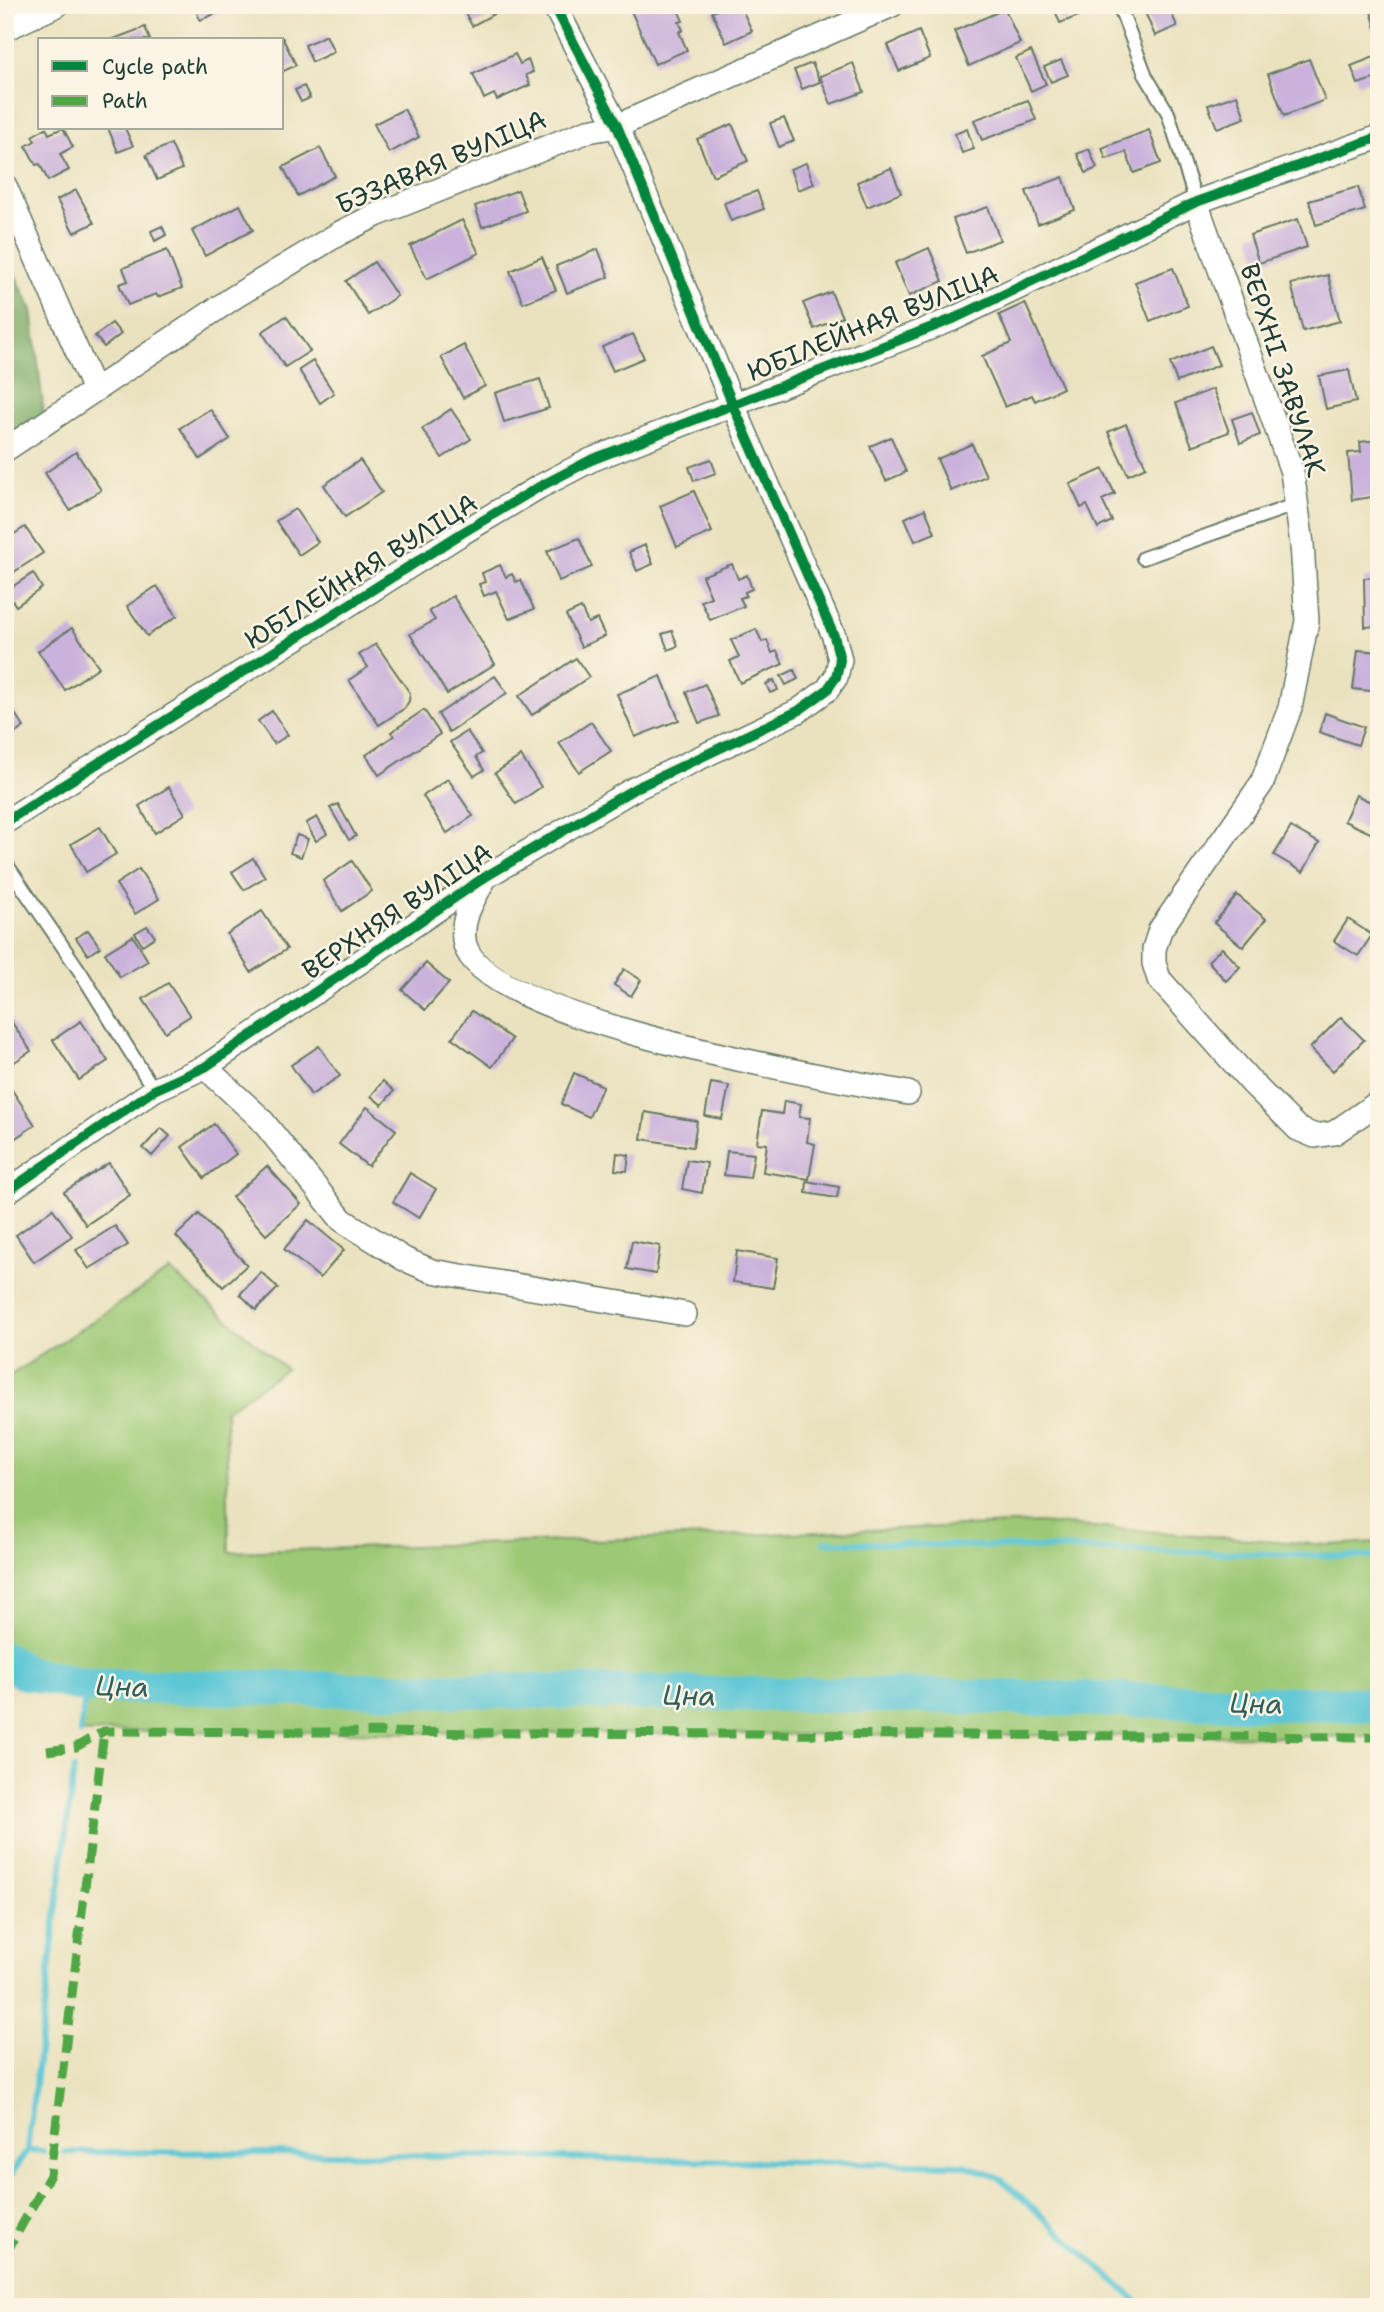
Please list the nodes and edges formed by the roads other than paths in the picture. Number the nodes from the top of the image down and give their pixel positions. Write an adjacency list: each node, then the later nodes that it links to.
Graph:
1 (57, 5): 5 (street)
2 (554, 5): 6 (street)
3 (892, 5): 6 (street, БЭЗАВАЯ ВУЛІЦА)
4 (1119, 5): 9 (lane)
5 (5, 29)
6 (617, 126): 10 (street, БЭЗАВАЯ ВУЛІЦА); 11 (street)
7 (1379, 137): 9 (street, ЮБІЛЕЙНАЯ ВУЛІЦА)
8 (5, 186): 10 (street)
9 (1196, 202): 11 (street, ЮБІЛЕЙНАЯ ВУЛІЦА); 13 (street, ВЕРХНІ ЗАВУЛАК)
10 (94, 390): 12 (street, БЭЗАВАЯ ВУЛІЦА)
11 (733, 405): 15 (street, ЮБІЛЕЙНАЯ ВУЛІЦА); 17 (street, ВЕРХНЯЯ ВУЛІЦА)
12 (5, 450)
13 (1297, 503): 14 (lane); 21 (street, ВЕРХНІ ЗАВУЛАК)
14 (1143, 558)
15 (5, 822)
16 (5, 862): 19 (lane)
17 (485, 877): 18 (street, ВЕРХНЯЯ ВУЛІЦА); 20 (street)
18 (205, 1067): 19 (street, ВЕРХНЯЯ ВУЛІЦА); 23 (street)
19 (154, 1090): 22 (street, ВЕРХНЯЯ ВУЛІЦА)
20 (908, 1093)
21 (1379, 1102)
22 (5, 1193)
23 (685, 1314)

